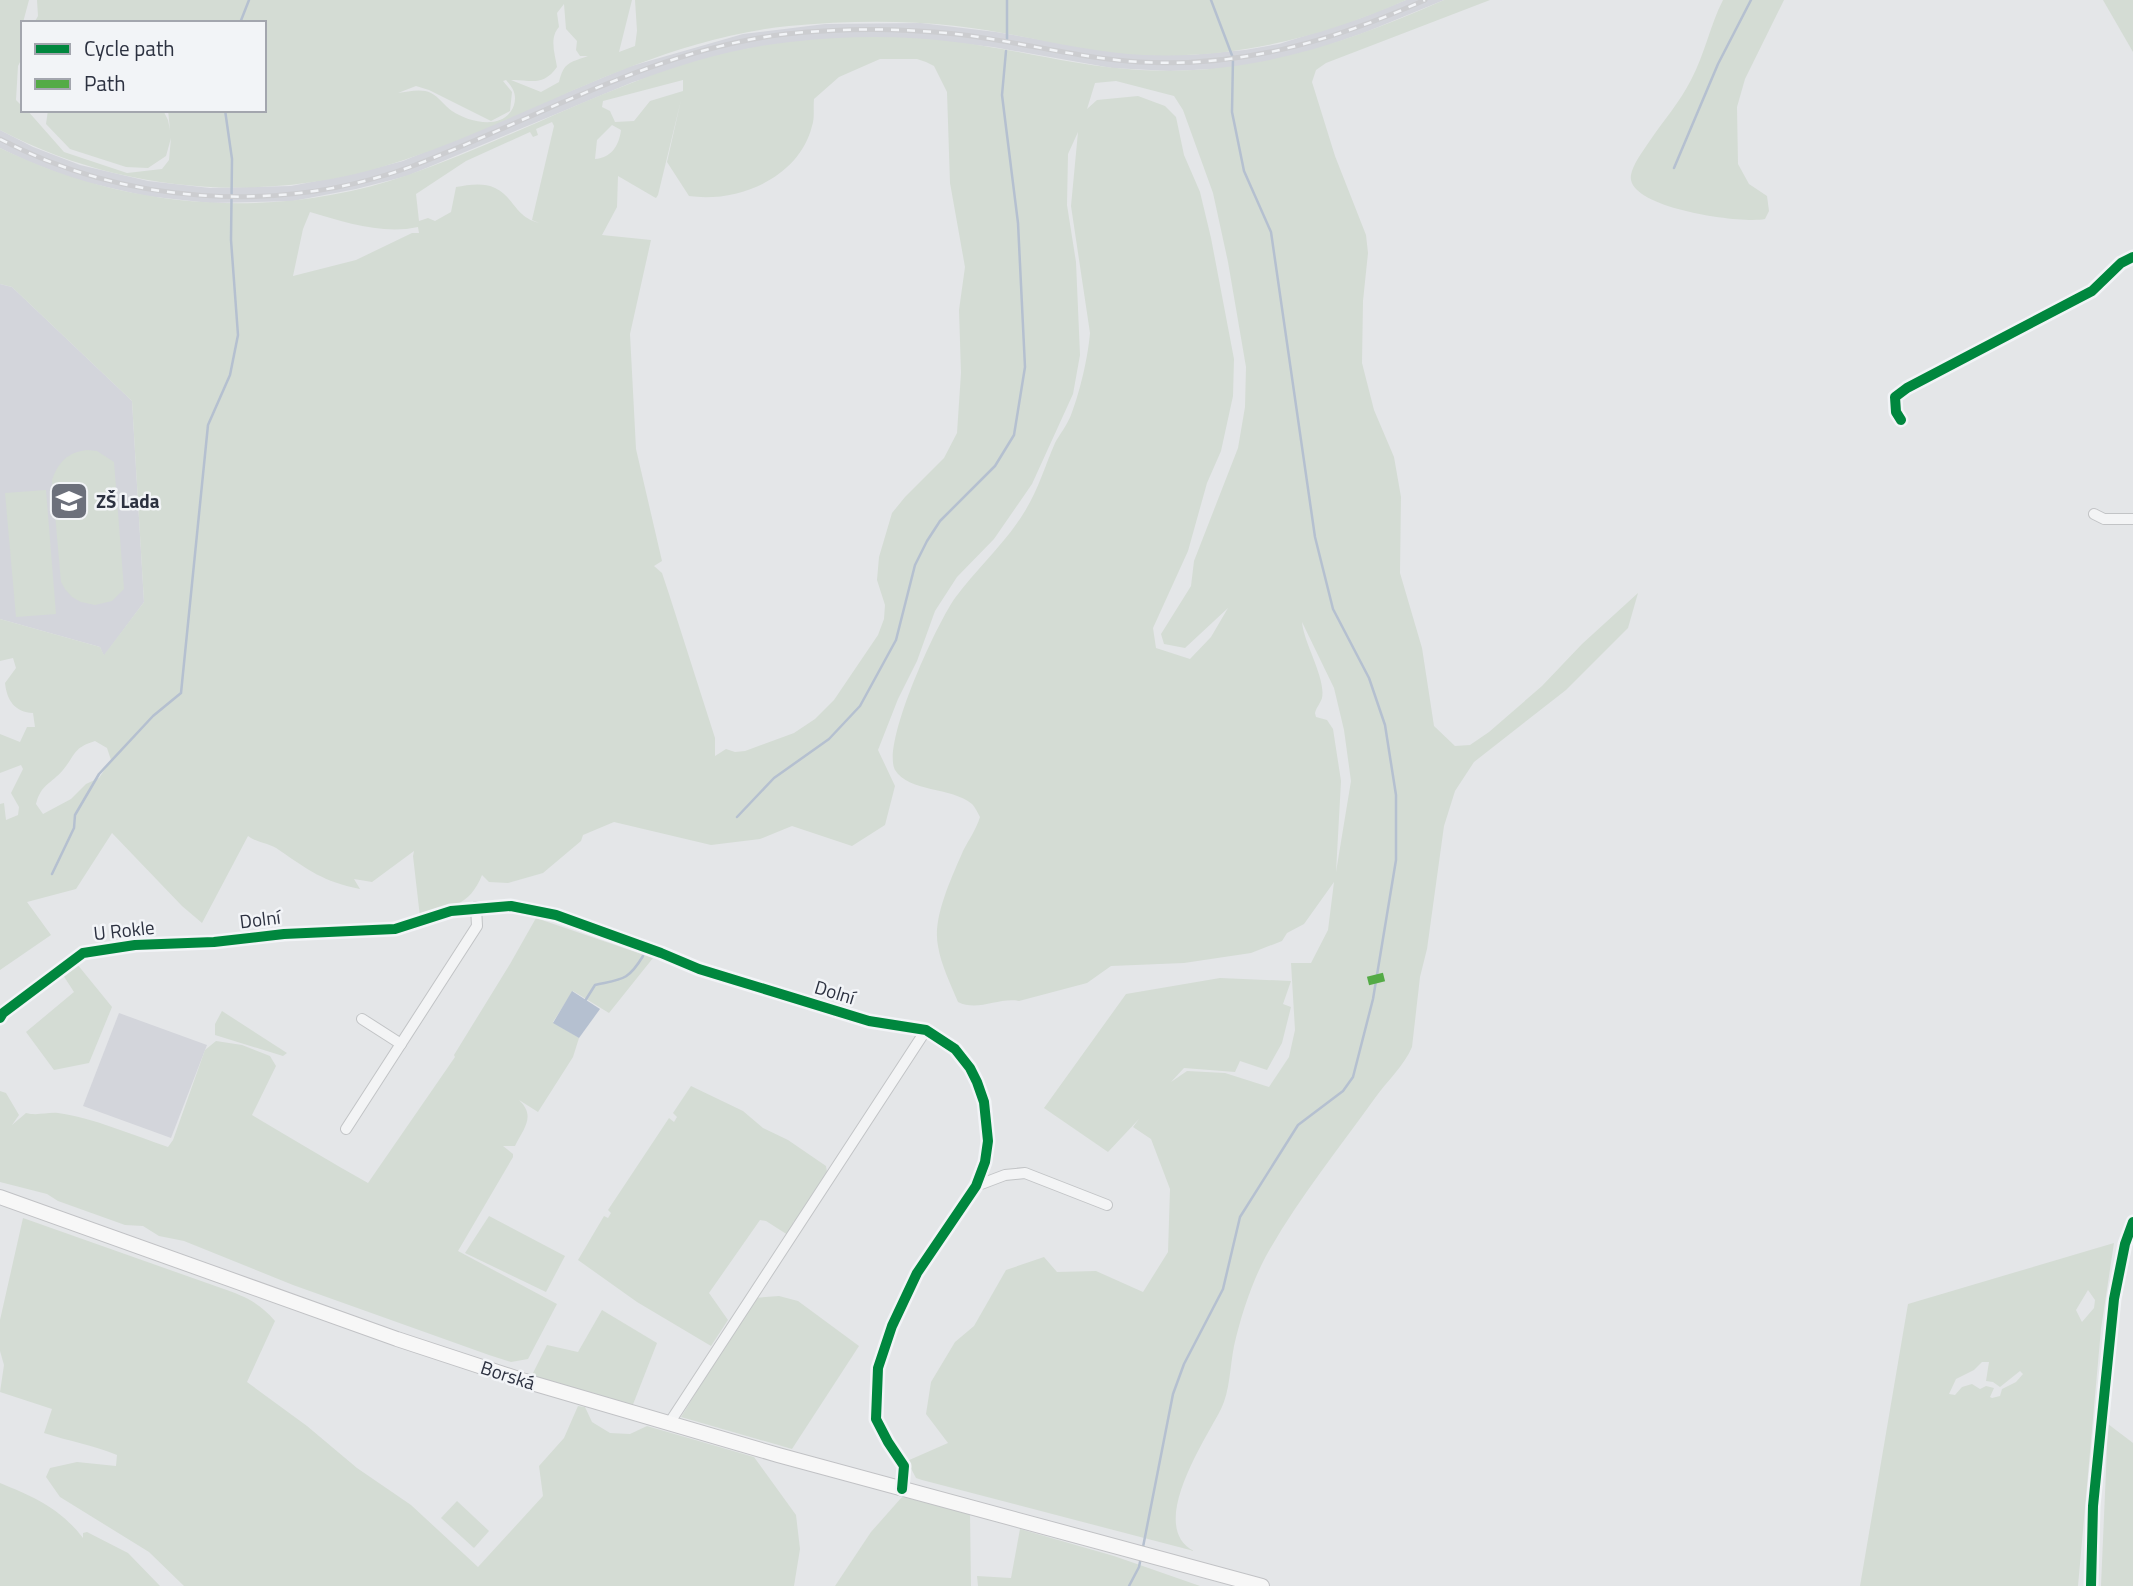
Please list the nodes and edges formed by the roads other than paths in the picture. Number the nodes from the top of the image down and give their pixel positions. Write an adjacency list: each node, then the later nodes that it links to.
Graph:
1 (2133, 257): 2 (street)
2 (1901, 420)
3 (2094, 514): 4 (street)
4 (2133, 519)
5 (475, 907): 6 (street, Dolní); 9 (street, Dolní); 10 (street)
6 (232, 940): 7 (street, U Rokle)
7 (0, 1018)
8 (362, 1019): 10 (street)
9 (926, 1031): 12 (street, Dolní); 16 (street)
10 (401, 1044): 11 (street)
11 (346, 1129)
12 (976, 1186): 14 (street); 17 (street, Dolní)
13 (0, 1196): 16 (main road, Borská)
14 (1107, 1205)
15 (2133, 1222): 19 (street)
16 (670, 1422): 17 (main road, Borská)
17 (902, 1489): 18 (main road, Borská)
18 (1262, 1586)
19 (2091, 1586)

